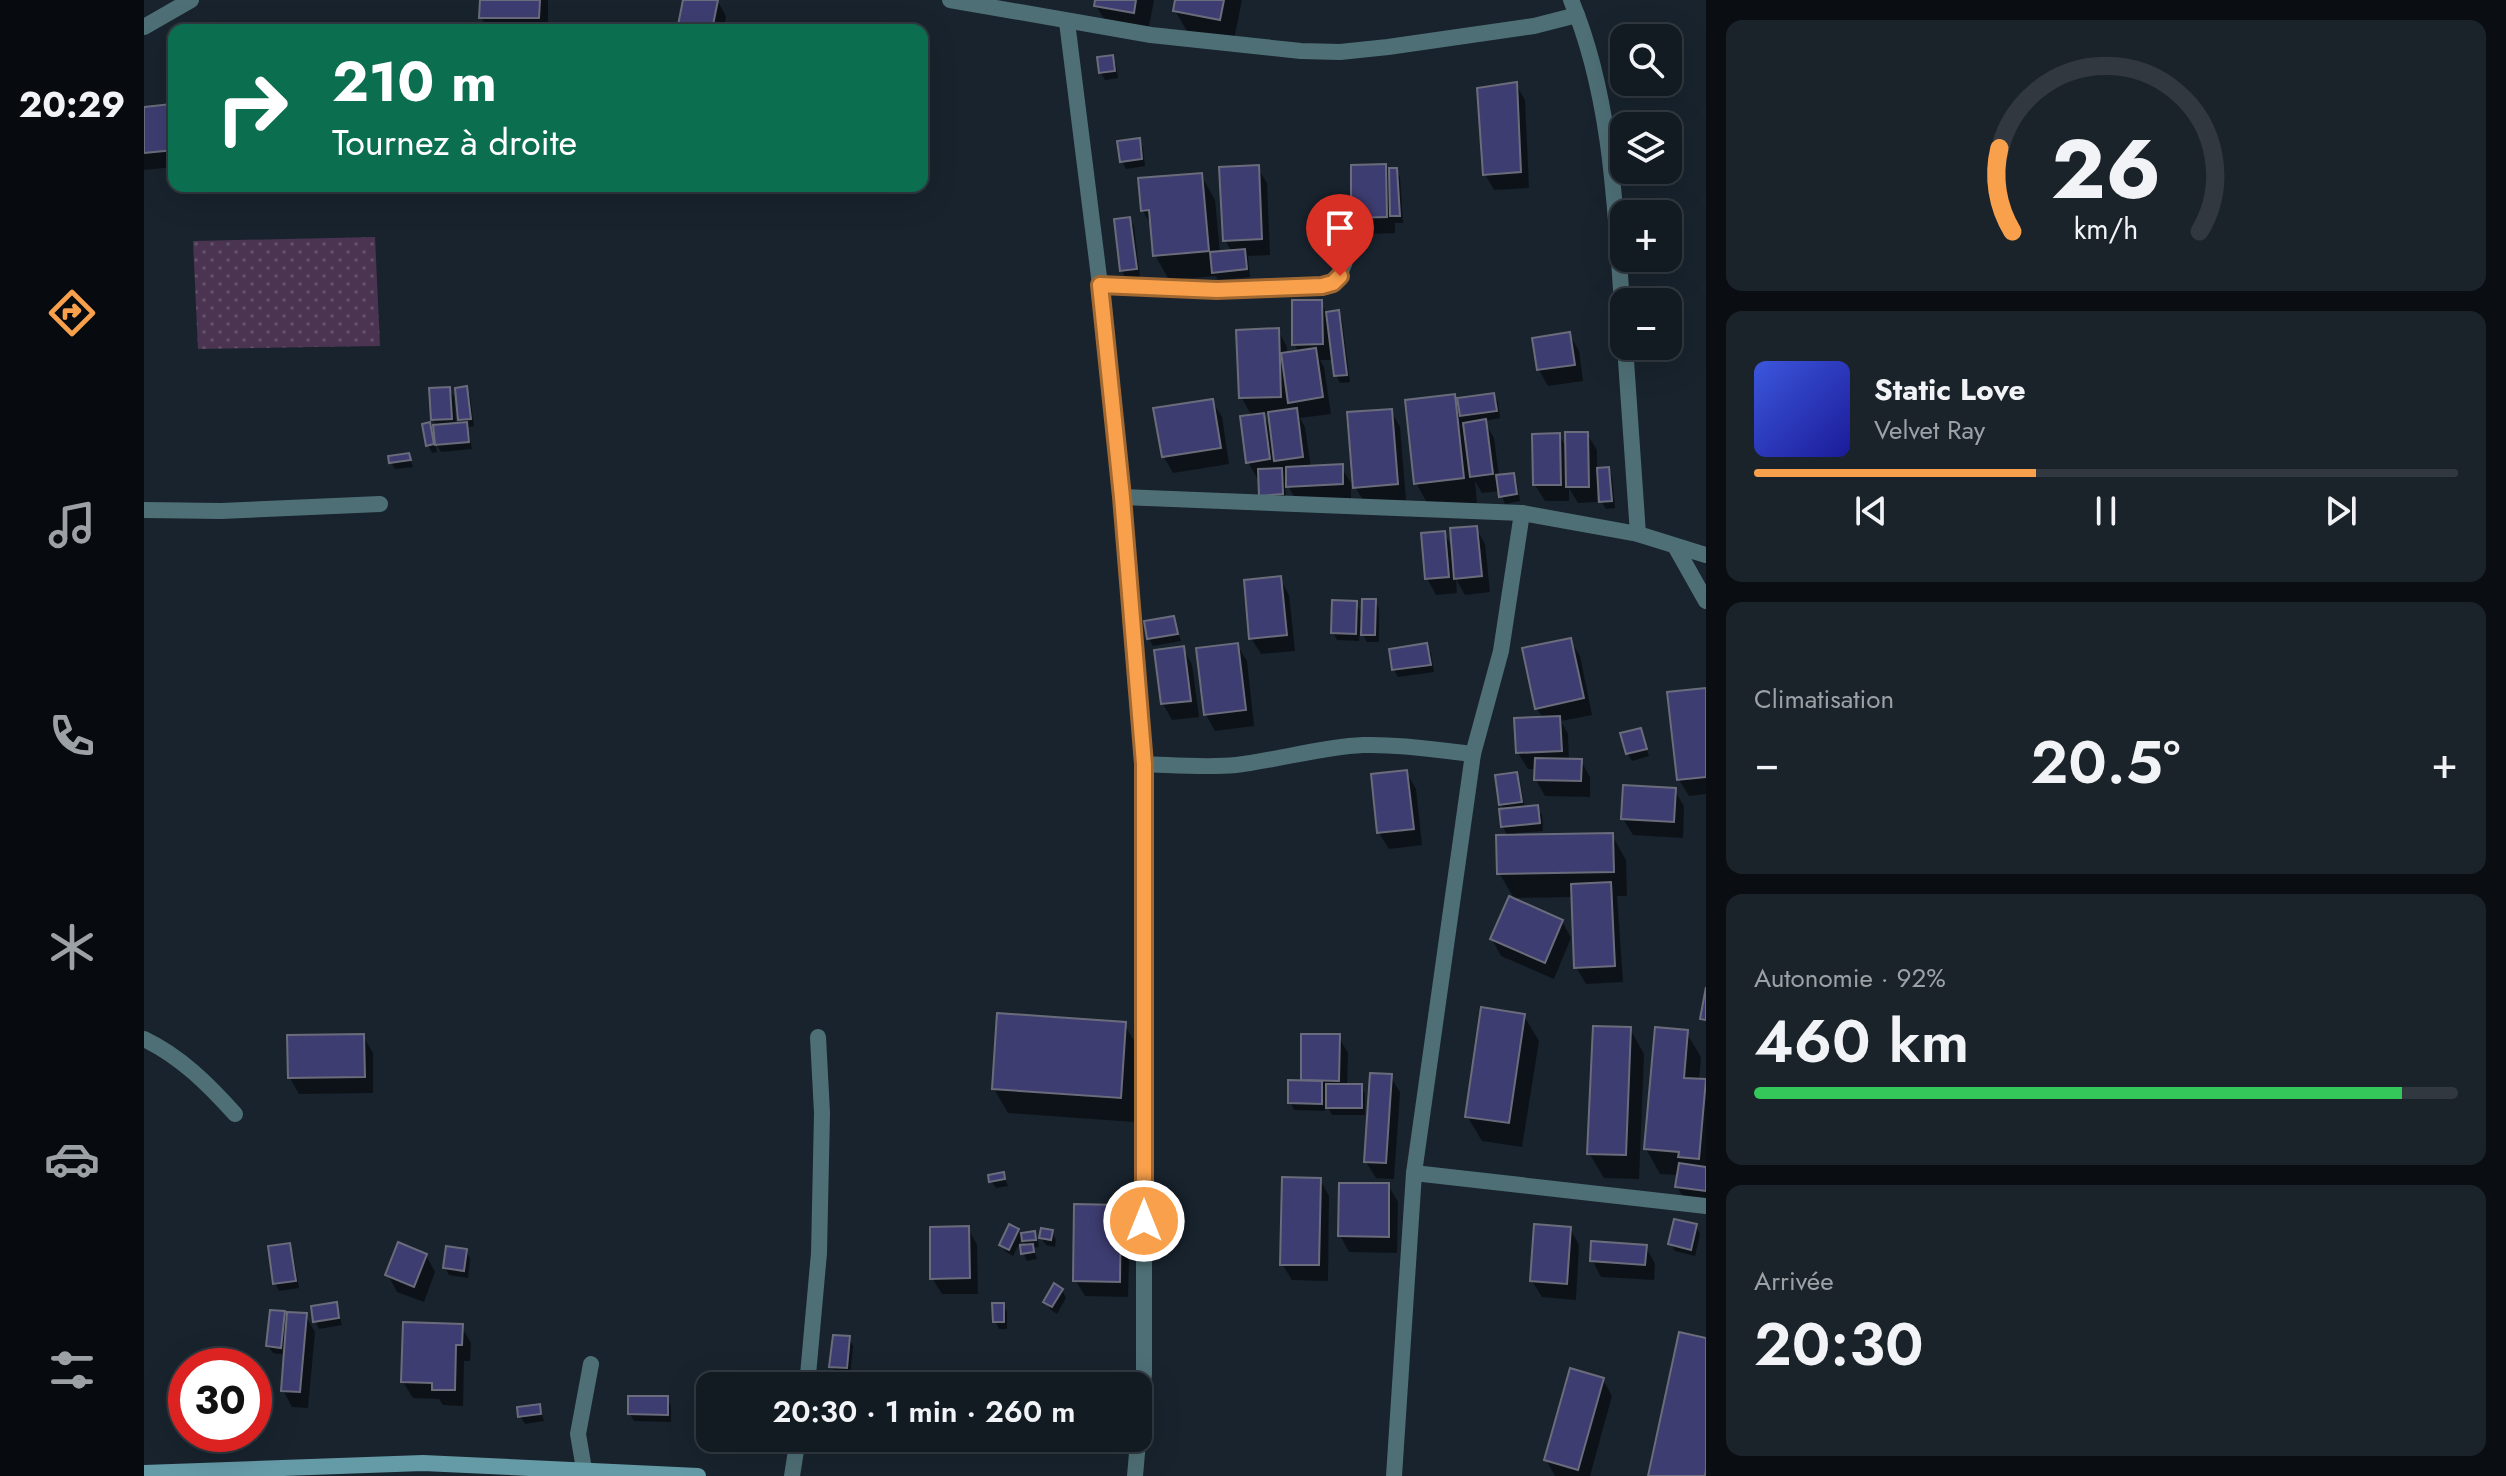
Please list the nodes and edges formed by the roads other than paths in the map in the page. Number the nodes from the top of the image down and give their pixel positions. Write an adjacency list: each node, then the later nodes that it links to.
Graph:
1 (191, 0): 5 (street)
2 (950, 0): 4 (street)
3 (1574, 7): 4 (street); 8 (street)
4 (1067, 22): 7 (street)
5 (144, 27)
6 (1353, 234): 7 (street)
7 (1100, 285): 10 (street)
8 (1620, 288)
9 (1626, 360): 14 (street)
10 (1122, 497): 13 (street); 19 (street)
11 (380, 504): 12 (street)
12 (144, 510)
13 (1522, 513): 14 (street); 18 (street)
14 (1638, 534): 15 (street)
15 (1675, 546): 16 (street); 17 (street)
16 (1706, 555)
17 (1706, 601)
18 (1473, 754): 19 (street); 23 (street)
19 (1144, 764): 33 (street)
20 (818, 1037): 26 (street)
21 (144, 1039): 22 (street)
22 (235, 1114)
23 (1414, 1173): 24 (street); 34 (street)
24 (1706, 1206)
25 (591, 1364): 29 (street)
26 (808, 1372)
27 (796, 1452): 32 (street)
28 (424, 1469): 29 (main road); 30 (main road)
29 (584, 1469): 31 (main road)
30 (144, 1473)
31 (698, 1476)
32 (792, 1476)
33 (1135, 1476)
34 (1394, 1476)

